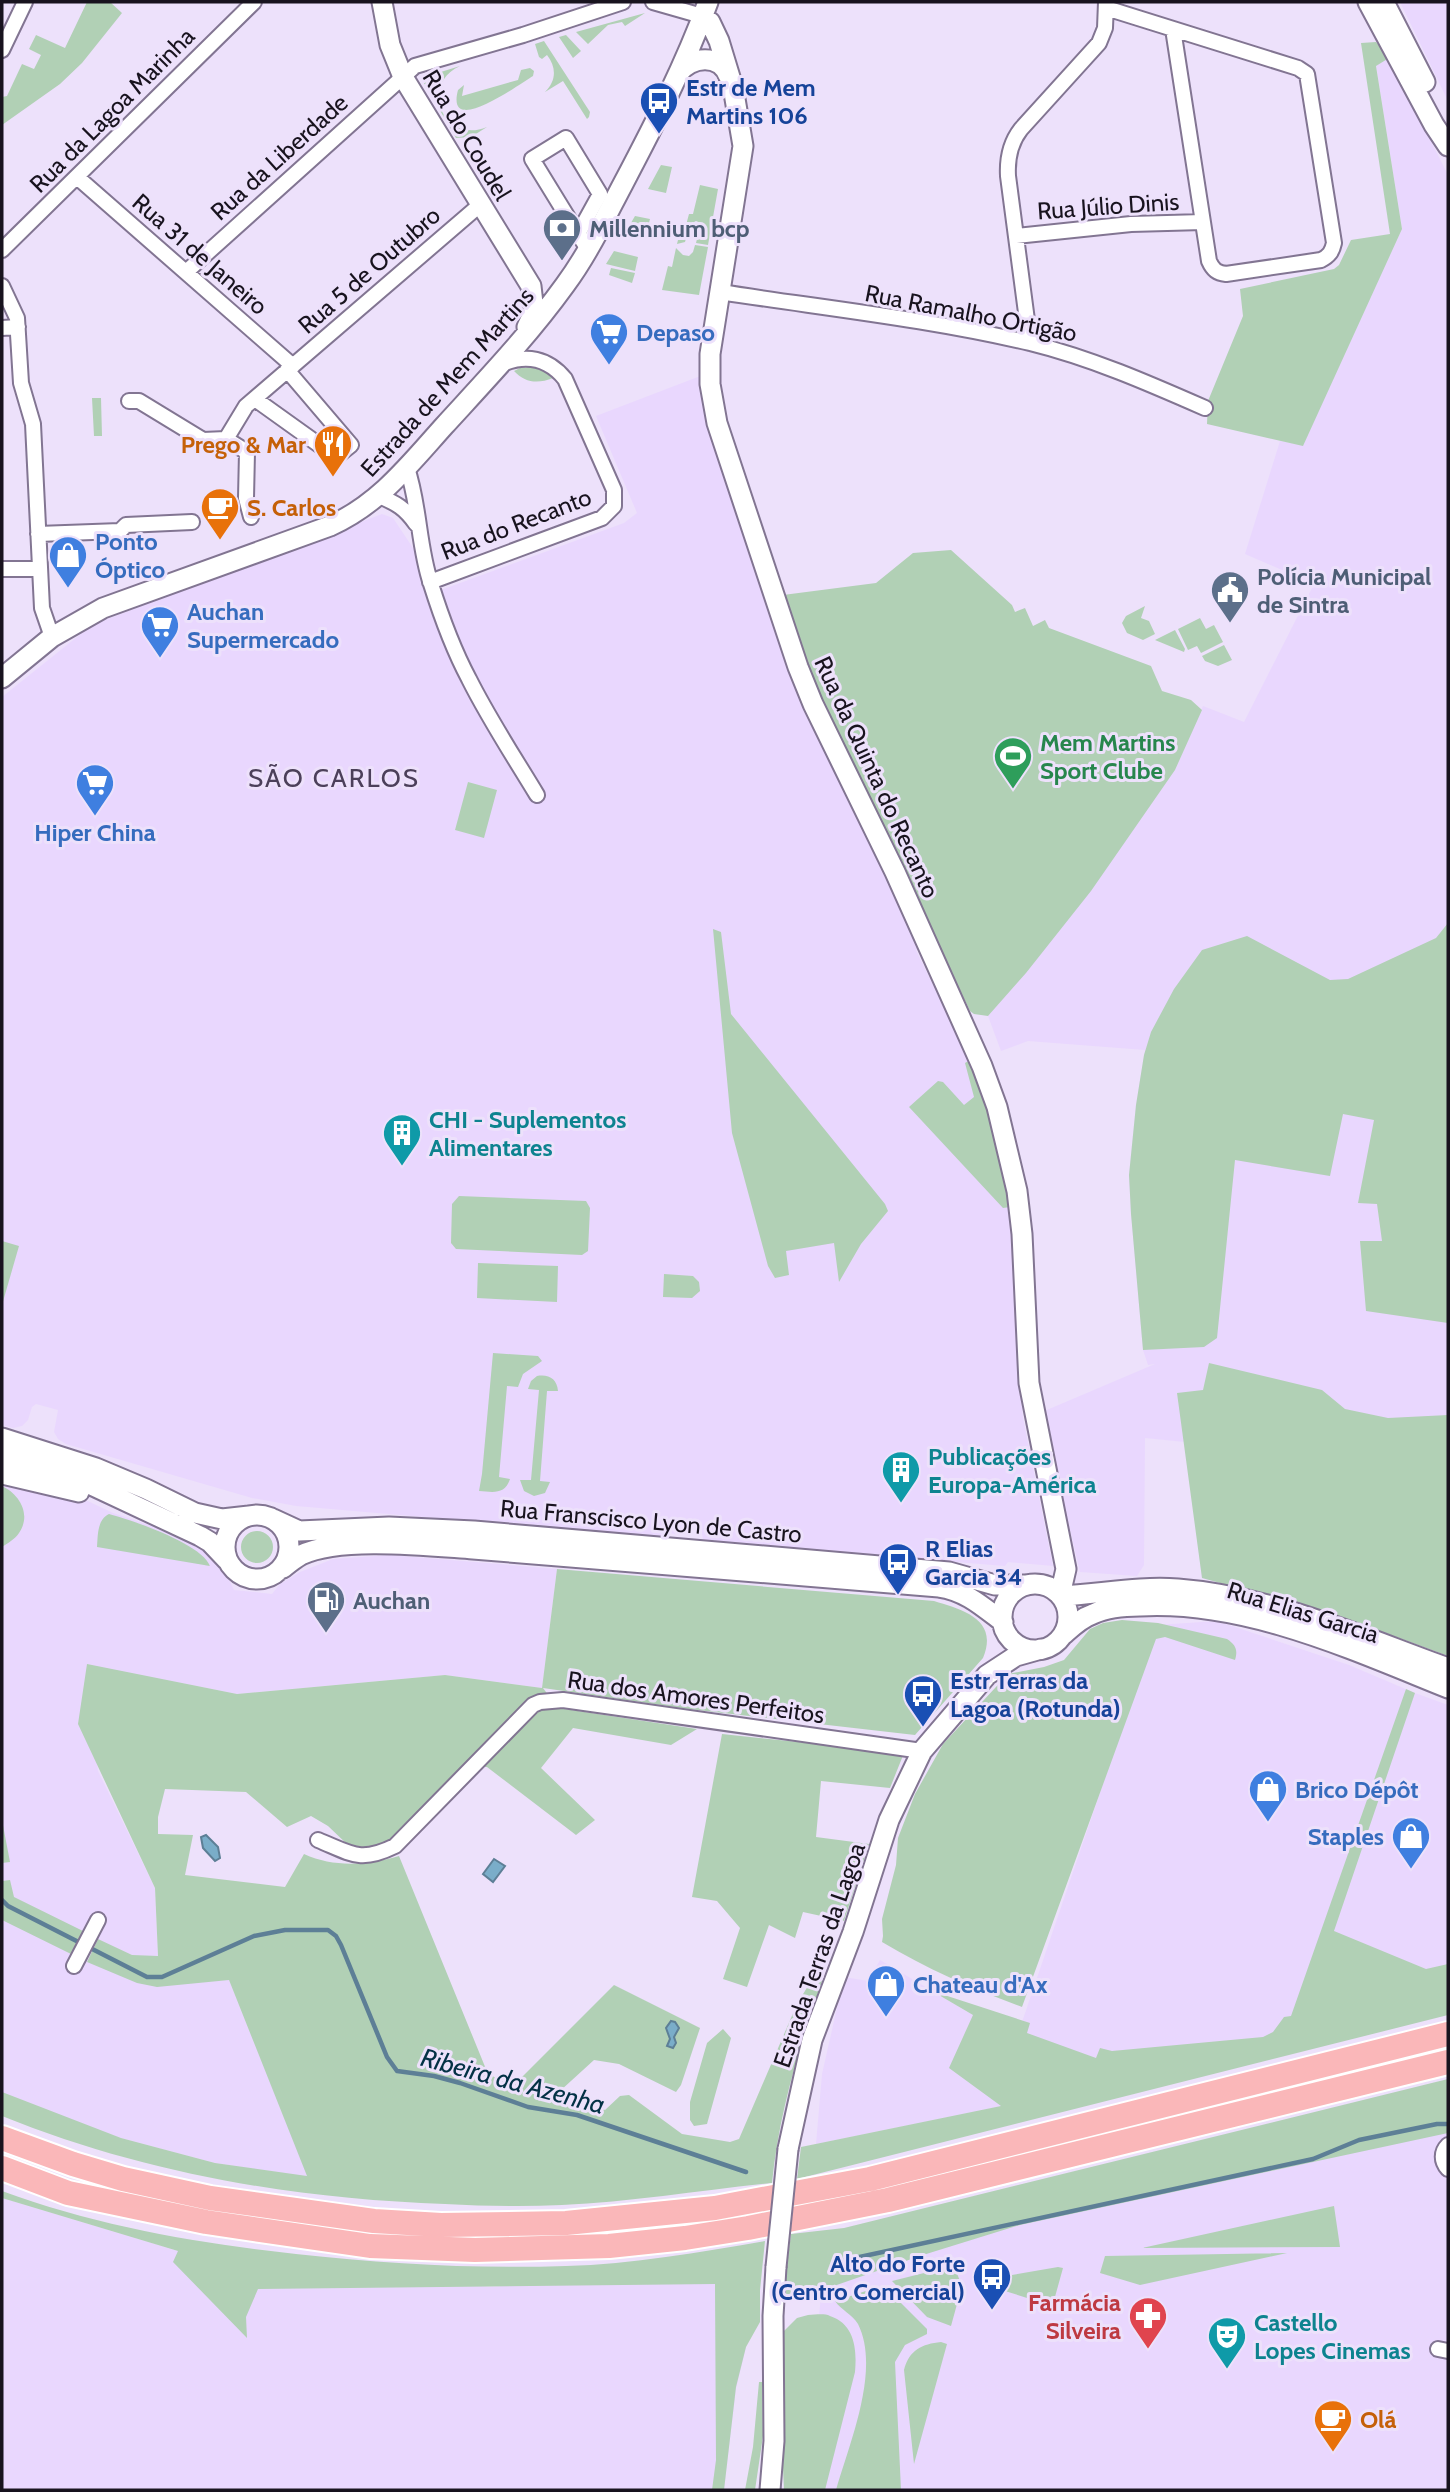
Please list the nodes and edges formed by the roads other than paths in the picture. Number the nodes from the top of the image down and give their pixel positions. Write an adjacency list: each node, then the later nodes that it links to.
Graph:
1 (25, 2): 10 (street)
2 (254, 2): 16 (street, Rua da Lagoa Marinha)
3 (382, 2): 11 (street, Rua do Coudel)
4 (622, 2): 11 (street, Rua da Liberdade)
5 (653, 2): 8 (street)
6 (1375, 3): 14 (street); 15 (street)
7 (1106, 5): 9 (street); 19 (street)
8 (705, 9): 12 (street, Estrada de Mem Martins); 13 (street, Rua da Quinta do Recanto)
9 (1173, 29): 18 (street); 18 (street)
10 (2, 50)
11 (403, 77): 17 (street, Rua do Coudel); 22 (street, Rua da Liberdade)
12 (676, 77): 13 (street); 20 (street, Estrada de Mem Martins)
13 (733, 88): 26 (street, Rua da Quinta do Recanto)
14 (1448, 131)
15 (1448, 146)
16 (77, 177): 21 (street, Rua da Lagoa Marinha); 22 (street, Rua 31 de Janeiro)
17 (481, 204): 24 (street, Rua do Coudel); 32 (street, Rua 5 de Outubro)
18 (1203, 222): 19 (street, Rua Júlio Dinis)
19 (1016, 236): 30 (street)
20 (583, 242): 20 (street); 25 (street, Estrada de Mem Martins)
21 (2, 250)
22 (186, 272): 32 (street, Rua 31 de Janeiro)
23 (2, 286): 27 (street)
24 (531, 286): 25 (street); 29 (street)
25 (565, 286): 29 (street, Estrada de Mem Martins)
26 (720, 292): 30 (street, Rua Ramalho Ortigão); 56 (street, Rua da Quinta do Recanto)
27 (18, 327): 28 (street); 42 (street)
28 (2, 328)
29 (522, 338): 31 (street, Estrada de Mem Martins)
30 (1030, 344): 35 (street, Rua Ramalho Ortigão)
31 (500, 365): 37 (street, Estrada de Mem Martins); 45 (street, Rua do Recanto)
32 (290, 368): 34 (street, Rua 5 de Outubro); 34 (street)
33 (129, 401): 36 (street)
34 (250, 402): 36 (street, Rua 5 de Outubro)
35 (1205, 408)
36 (226, 439): 39 (street)
37 (407, 468): 38 (street, Estrada de Mem Martins); 41 (street)
38 (379, 496): 41 (street); 46 (street, Estrada de Mem Martins)
39 (251, 517)
40 (192, 522): 42 (street)
41 (418, 526): 45 (street)
42 (38, 534): 44 (street)
43 (2, 569): 44 (street)
44 (40, 569): 46 (street)
45 (430, 582): 48 (street)
46 (52, 636): 47 (street, Estrada de Mem Martins)
47 (2, 678)
48 (537, 795)
49 (2, 1438): 53 (street)
50 (2, 1456): 52 (street)
51 (2, 1474): 52 (street)
52 (150, 1512): 55 (street)
53 (249, 1516): 54 (street); 55 (street)
54 (273, 1519): 57 (street); 58 (street, Rua Franscisco Lyon de Castro)
55 (227, 1560): 57 (street)
56 (1065, 1564): 58 (street); 59 (street); 60 (street, Rua da Quinta do Recanto)
57 (283, 1567): 61 (street, Rua Franscisco Lyon de Castro)
58 (1033, 1585): 60 (street); 61 (street)
59 (1106, 1593): 60 (street, Rua Elias Garcia); 64 (street, Rua Elias Garcia)
60 (1061, 1595): 62 (street)
61 (1003, 1624): 63 (street); 65 (street, Estrada Terras da Lagoa)
62 (1063, 1635): 63 (street); 66 (street, Rua Elias Garcia)
63 (1041, 1649): 65 (street, Estrada Terras da Lagoa)
64 (1448, 1668)
65 (987, 1675): 67 (street, Estrada Terras da Lagoa)
66 (1448, 1688)
67 (922, 1751): 68 (street, Rua dos Amores Perfeitos); 79 (street, Estrada Terras da Lagoa, bridge)
68 (318, 1840)
69 (96, 1924): 70 (street)
70 (74, 1966)
71 (1448, 2034): 73 (highway)
72 (1448, 2062): 78 (highway)
73 (2, 2138)
74 (1448, 2145): 76 (street)
75 (2, 2168): 78 (highway)
76 (1448, 2169)
77 (2, 2176): 78 (highway)
78 (68, 2193)
79 (770, 2490)

